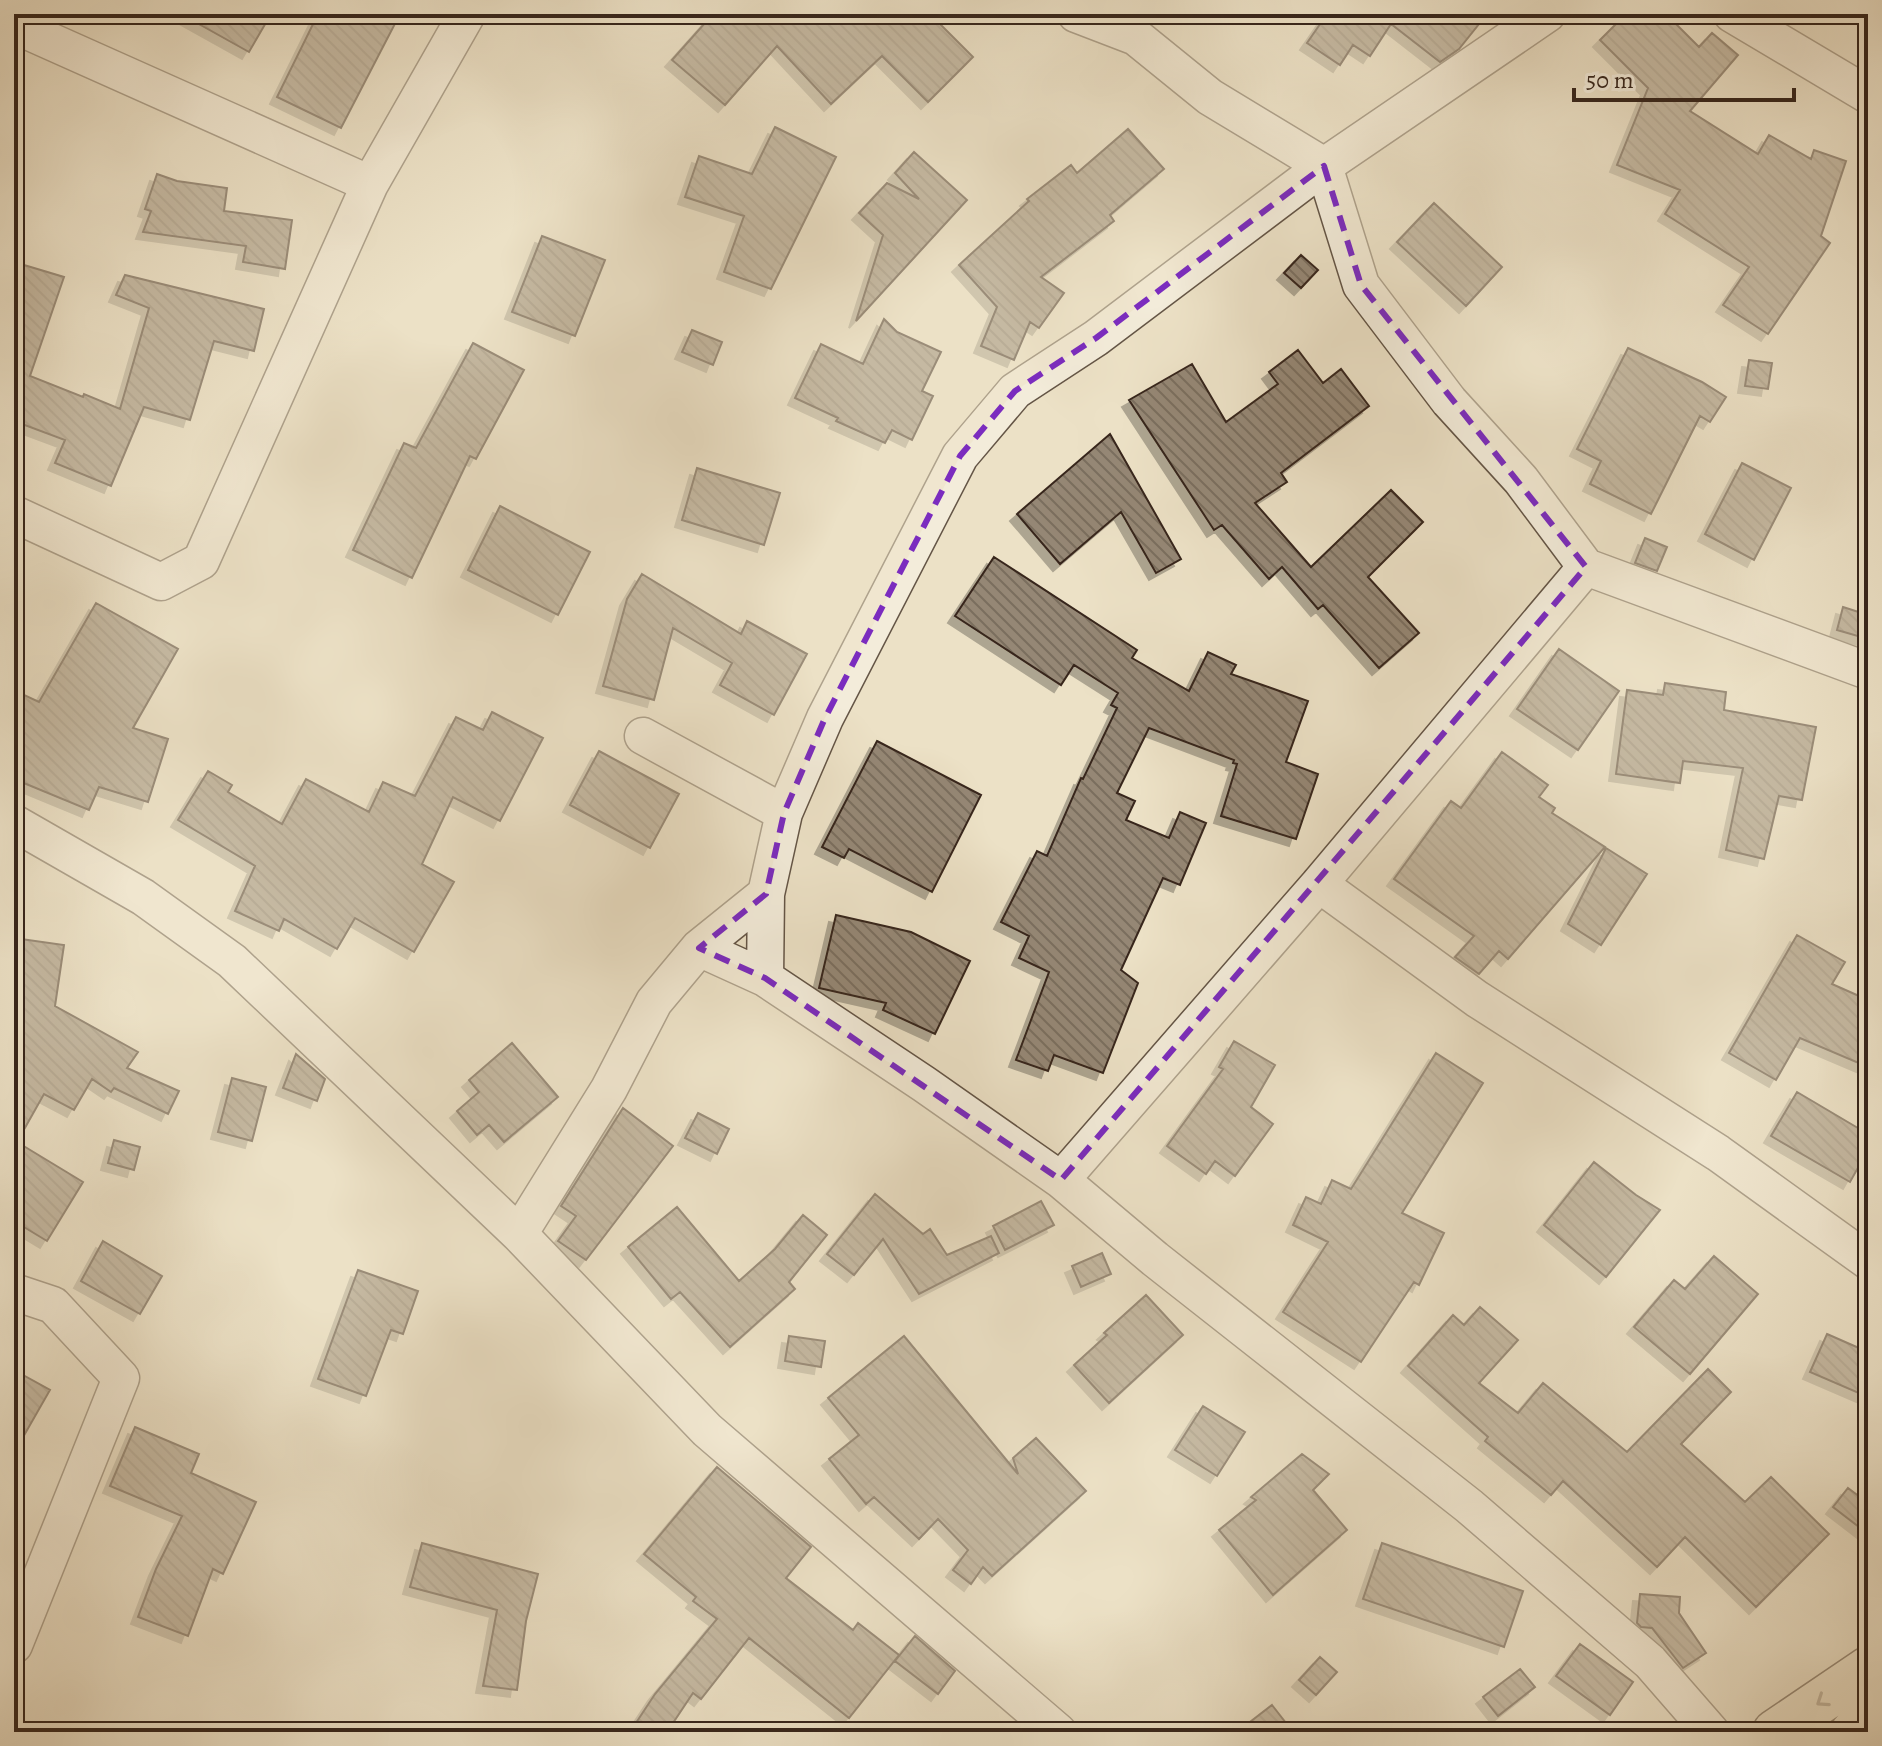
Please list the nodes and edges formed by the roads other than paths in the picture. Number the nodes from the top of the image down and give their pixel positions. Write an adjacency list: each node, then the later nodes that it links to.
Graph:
1 (467, 14): 9 (street)
2 (1076, 14): 6 (street)
3 (1547, 14): 8 (street)
4 (1732, 14): 7 (street)
5 (14, 25): 9 (street)
6 (1140, 26): 8 (street)
7 (1868, 95)
8 (1324, 166): 11 (street); 14 (street)
9 (370, 184): 10 (street)
10 (14, 514)
11 (1586, 567): 12 (street); 16 (street)
12 (1868, 671)
13 (643, 736): 14 (street)
14 (784, 813): 17 (street)
15 (14, 823): 21 (street)
16 (1319, 884): 20 (street); 22 (street)
17 (766, 894): 18 (street); 19 (street)
18 (699, 948): 19 (street); 21 (street)
19 (765, 978): 20 (street)
20 (1061, 1180): 28 (street)
21 (519, 1234): 27 (street)
22 (1868, 1261)
23 (14, 1292): 24 (street)
24 (14, 1645)
25 (1868, 1669): 29 (highway, one-way to 29)
26 (1868, 1722): 30 (highway)
27 (1058, 1732)
28 (1711, 1732)
29 (1775, 1732)
30 (1853, 1732)

